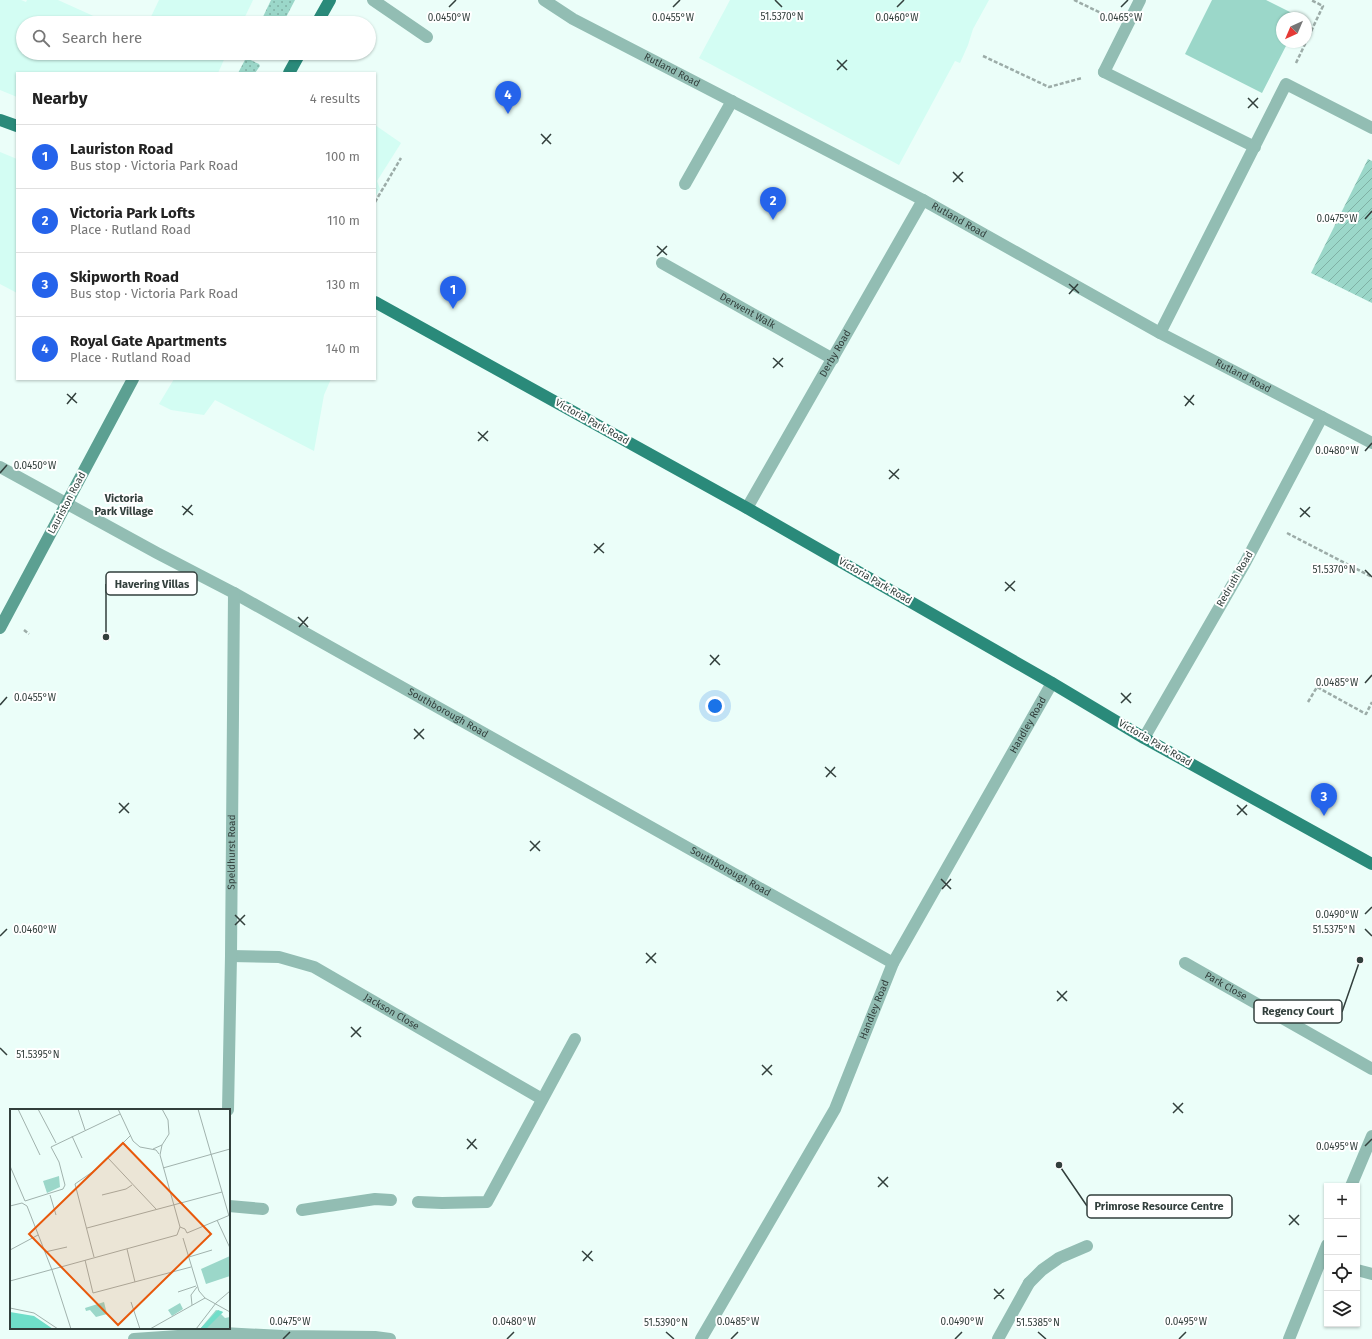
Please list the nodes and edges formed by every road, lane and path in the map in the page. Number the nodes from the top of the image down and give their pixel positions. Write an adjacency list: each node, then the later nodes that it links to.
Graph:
1 (330, 0): 7 (main road)
2 (373, 0): 10 (street)
3 (544, 0): 15 (street, Rutland Road)
4 (1074, 0): 8 (path)
5 (1140, 0): 8 (street)
6 (1311, 0): 9 (path)
7 (321, 16)
8 (1127, 26): 14 (street)
9 (1312, 29)
10 (427, 37)
11 (983, 56): 14 (path)
12 (296, 60): 13 (main road)
13 (290, 72)
14 (1104, 72): 19 (street)
15 (732, 101): 21 (street); 23 (street, Rutland Road)
16 (0, 120): 17 (main road)
17 (16, 126)
18 (1372, 128): 19 (street)
19 (1255, 147): 26 (street)
20 (400, 158): 22 (path)
21 (685, 184)
22 (376, 200)
23 (923, 200): 26 (street, Rutland Road); 27 (street, Derby Road)
24 (662, 263): 27 (street, Derwent Walk)
25 (376, 303): 33 (main road, Victoria Park Road)
26 (1160, 334): 29 (street, Rutland Road)
27 (833, 359): 33 (street, Derby Road)
28 (133, 380): 32 (street, Lauriston Road)
29 (1322, 418): 30 (street, Rutland Road); 34 (street, Redruth Road)
30 (1372, 443)
31 (0, 467): 32 (street, Southborough Road)
32 (66, 504): 36 (street, Southborough Road); 37 (street, Lauriston Road)
33 (747, 508): 38 (main road, Victoria Park Road)
34 (1267, 522): 35 (path); 41 (street, Redruth Road)
35 (1372, 577)
36 (234, 593): 43 (street, Speldhurst Road); 44 (street, Southborough Road)
37 (0, 628)
38 (1052, 683): 41 (main road, Victoria Park Road); 44 (street, Handley Road)
39 (1308, 702): 40 (path)
40 (1372, 702)
41 (1144, 738): 42 (main road, Victoria Park Road)
42 (1372, 864)
43 (231, 956): 48 (street, Jackson Close); 49 (street, Speldhurst Road)
44 (893, 963): 64 (street, Handley Road)
45 (1185, 963): 47 (street, Park Close)
46 (575, 1039): 48 (street)
47 (1372, 1069)
48 (542, 1099): 53 (street)
49 (228, 1109)
50 (1372, 1136): 51 (street)
51 (1352, 1183)
52 (391, 1200): 56 (street)
53 (418, 1202)
54 (230, 1206): 55 (street)
55 (264, 1209)
56 (302, 1210)
57 (1087, 1246): 65 (street)
58 (1324, 1262): 66 (street)
59 (1360, 1271): 60 (street)
60 (1372, 1274)
61 (222, 1331): 62 (street); 63 (street)
62 (134, 1339)
63 (390, 1339)
64 (701, 1339)
65 (998, 1339)
66 (1289, 1339)

